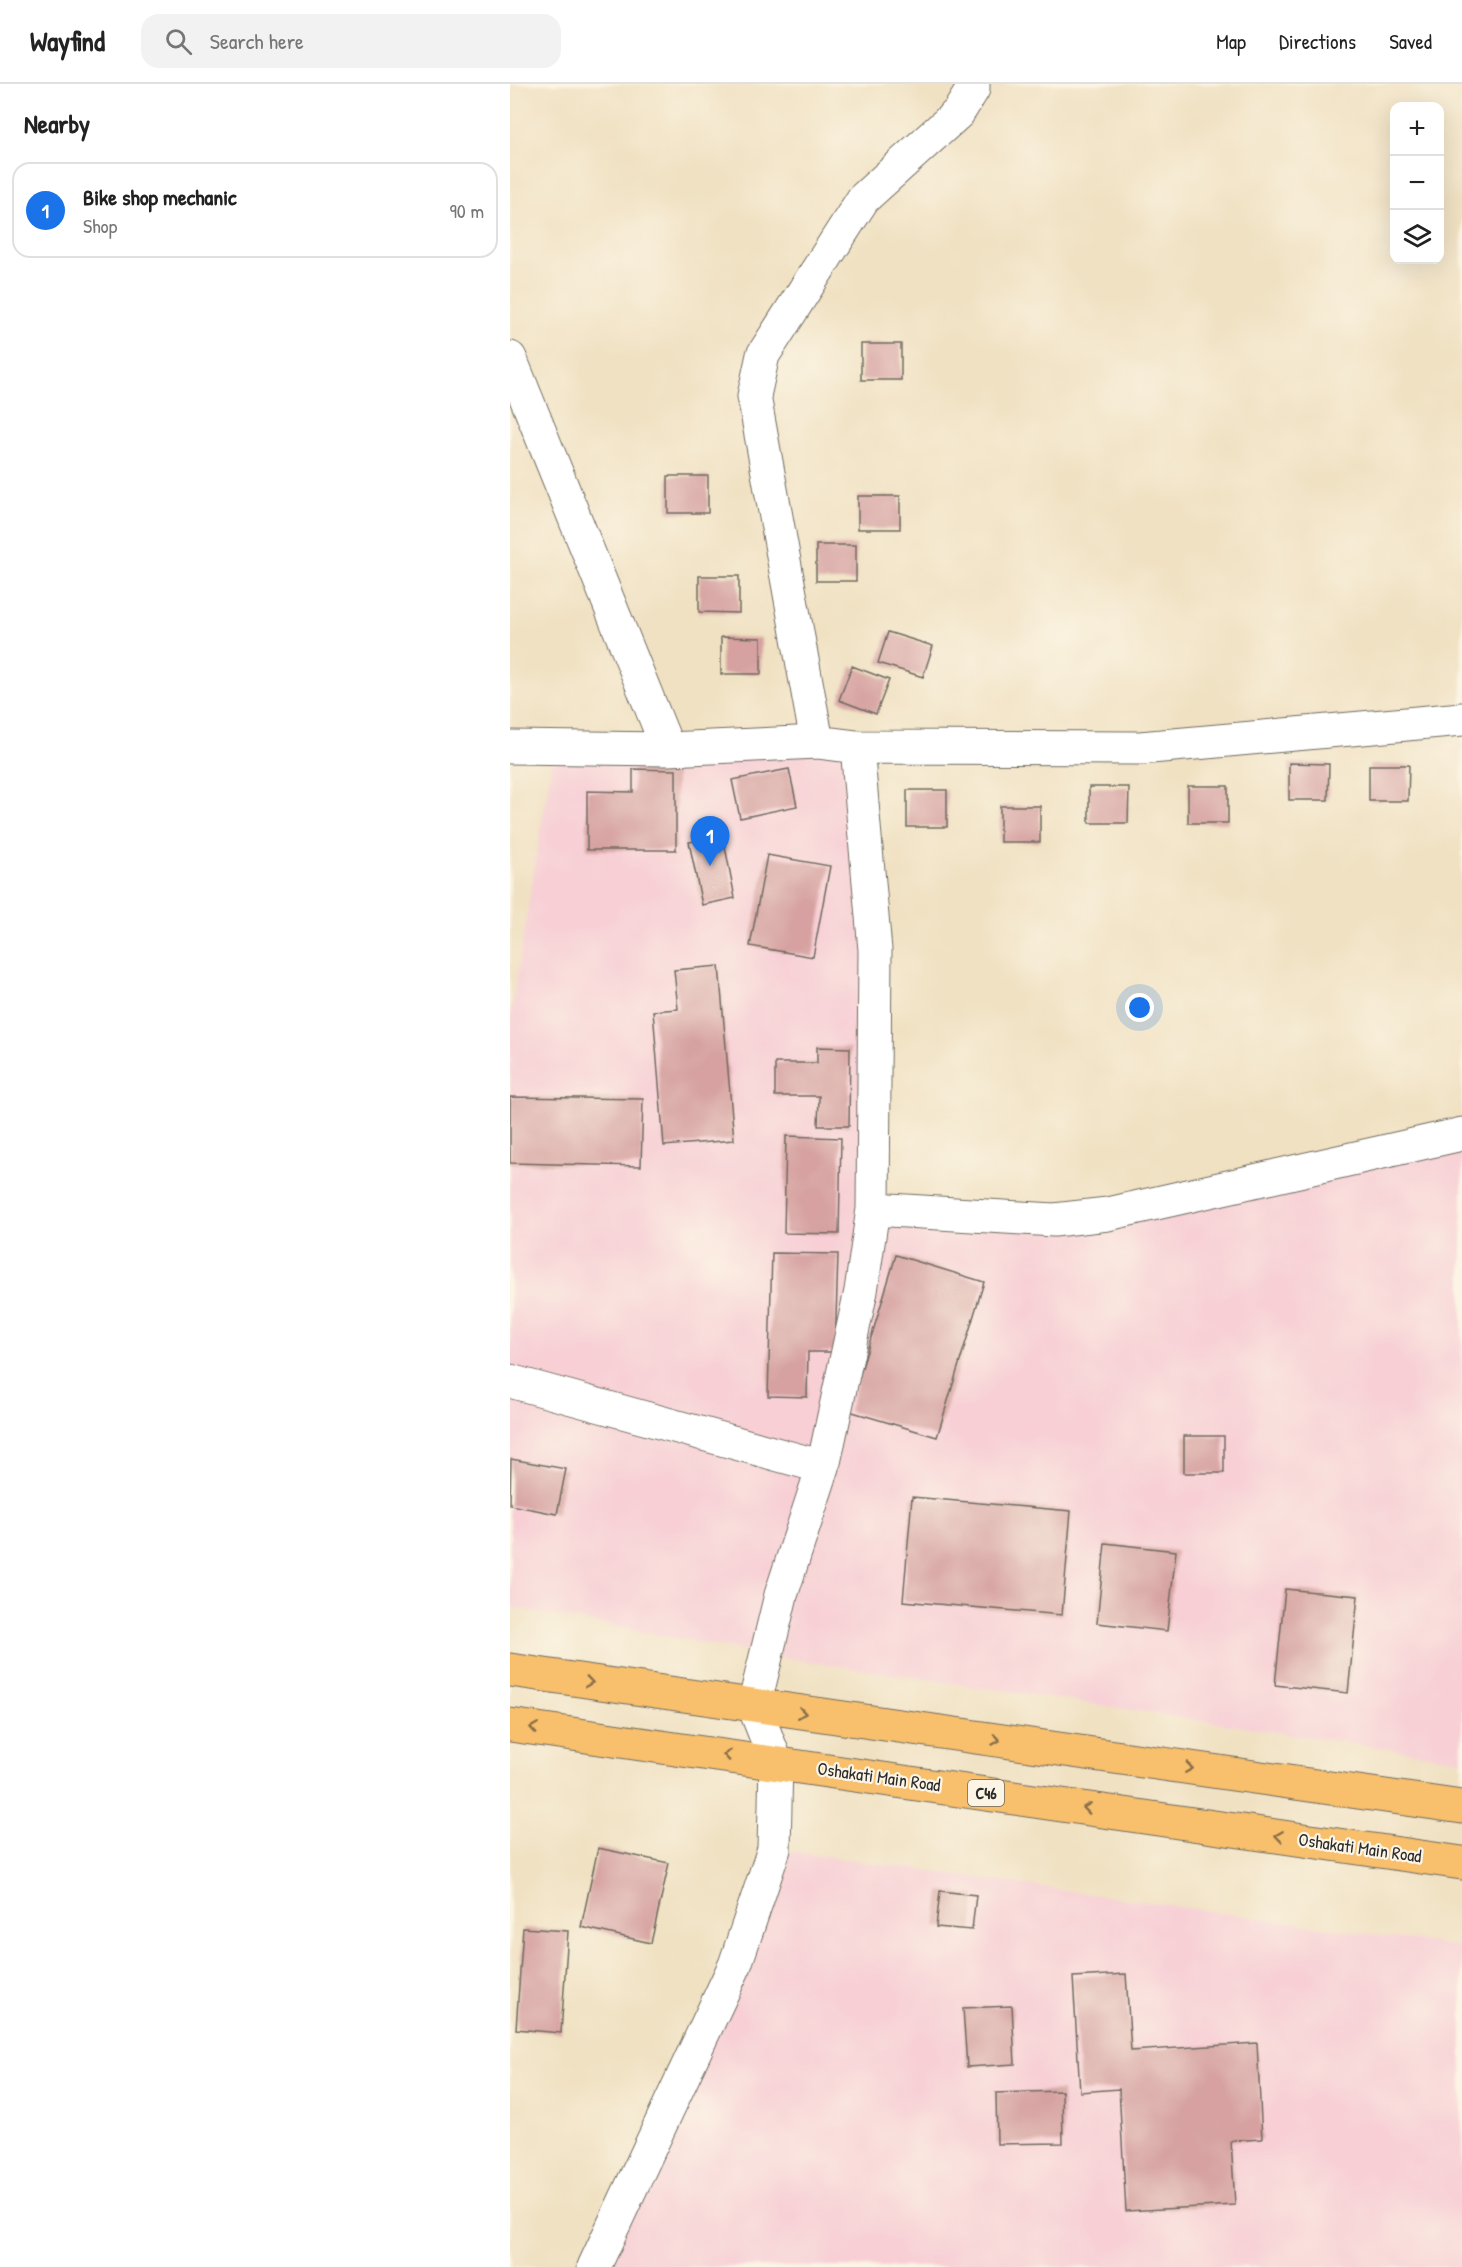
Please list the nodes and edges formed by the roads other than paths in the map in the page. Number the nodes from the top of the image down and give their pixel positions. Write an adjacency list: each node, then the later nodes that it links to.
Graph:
1 (973, 84): 4 (street)
2 (510, 358): 7 (street)
3 (1462, 719): 6 (street)
4 (817, 742): 6 (street); 7 (street)
5 (510, 747): 7 (street)
6 (857, 747): 9 (street)
7 (668, 749)
8 (1462, 1134): 9 (street)
9 (873, 1209): 11 (street)
10 (510, 1381): 11 (street)
11 (823, 1467): 13 (street)
12 (510, 1670): 13 (main road, one-way to 13)
13 (754, 1706): 15 (street); 16 (main road, one-way to 16)
14 (510, 1725): 15 (main road, Oshakati Main Road / C46, one-way to 14)
15 (776, 1762): 17 (main road, Oshakati Main Road / C46, one-way to 15); 18 (street)
16 (1462, 1807)
17 (1462, 1863)
18 (594, 2267)

